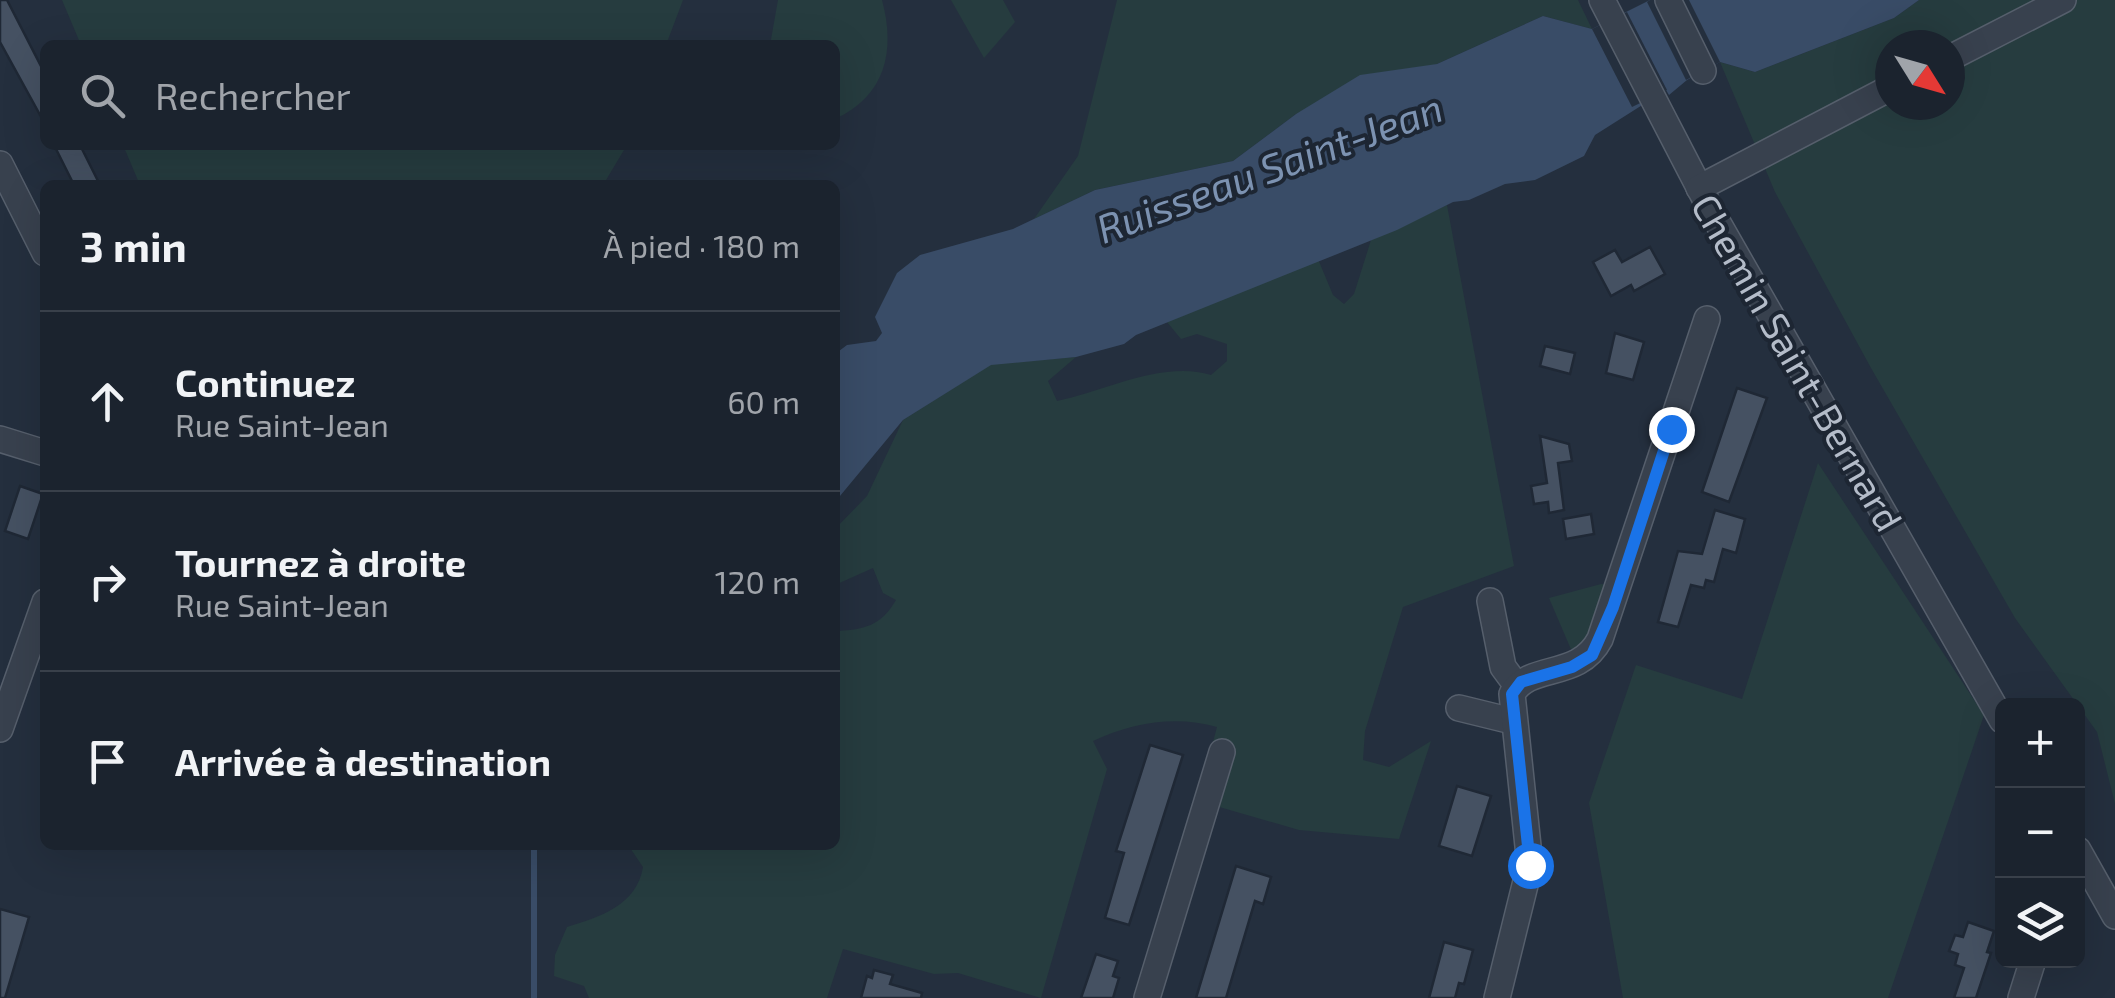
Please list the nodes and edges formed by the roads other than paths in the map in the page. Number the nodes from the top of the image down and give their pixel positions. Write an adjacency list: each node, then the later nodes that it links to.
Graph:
1 (1668, 0): 5 (street)
2 (2063, 0): 4 (street)
3 (1607, 10): 8 (street, Chemin Saint-Bernard)
4 (1965, 50)
5 (1703, 71)
6 (1875, 96): 8 (street)
7 (0, 164): 9 (street)
8 (1699, 188): 17 (street, Chemin Saint-Bernard)
9 (40, 244)
10 (1707, 319): 15 (street)
11 (0, 439): 12 (street)
12 (40, 451)
13 (1490, 601): 15 (street)
14 (40, 616): 19 (street)
15 (1516, 686): 18 (street)
16 (1459, 708): 18 (street)
17 (1995, 708)
18 (1512, 722): 25 (street)
19 (0, 730)
20 (1222, 752): 24 (street)
21 (2085, 862): 22 (street)
22 (2115, 916)
23 (2030, 968): 26 (street)
24 (1147, 998)
25 (1497, 998)
26 (2021, 998)

